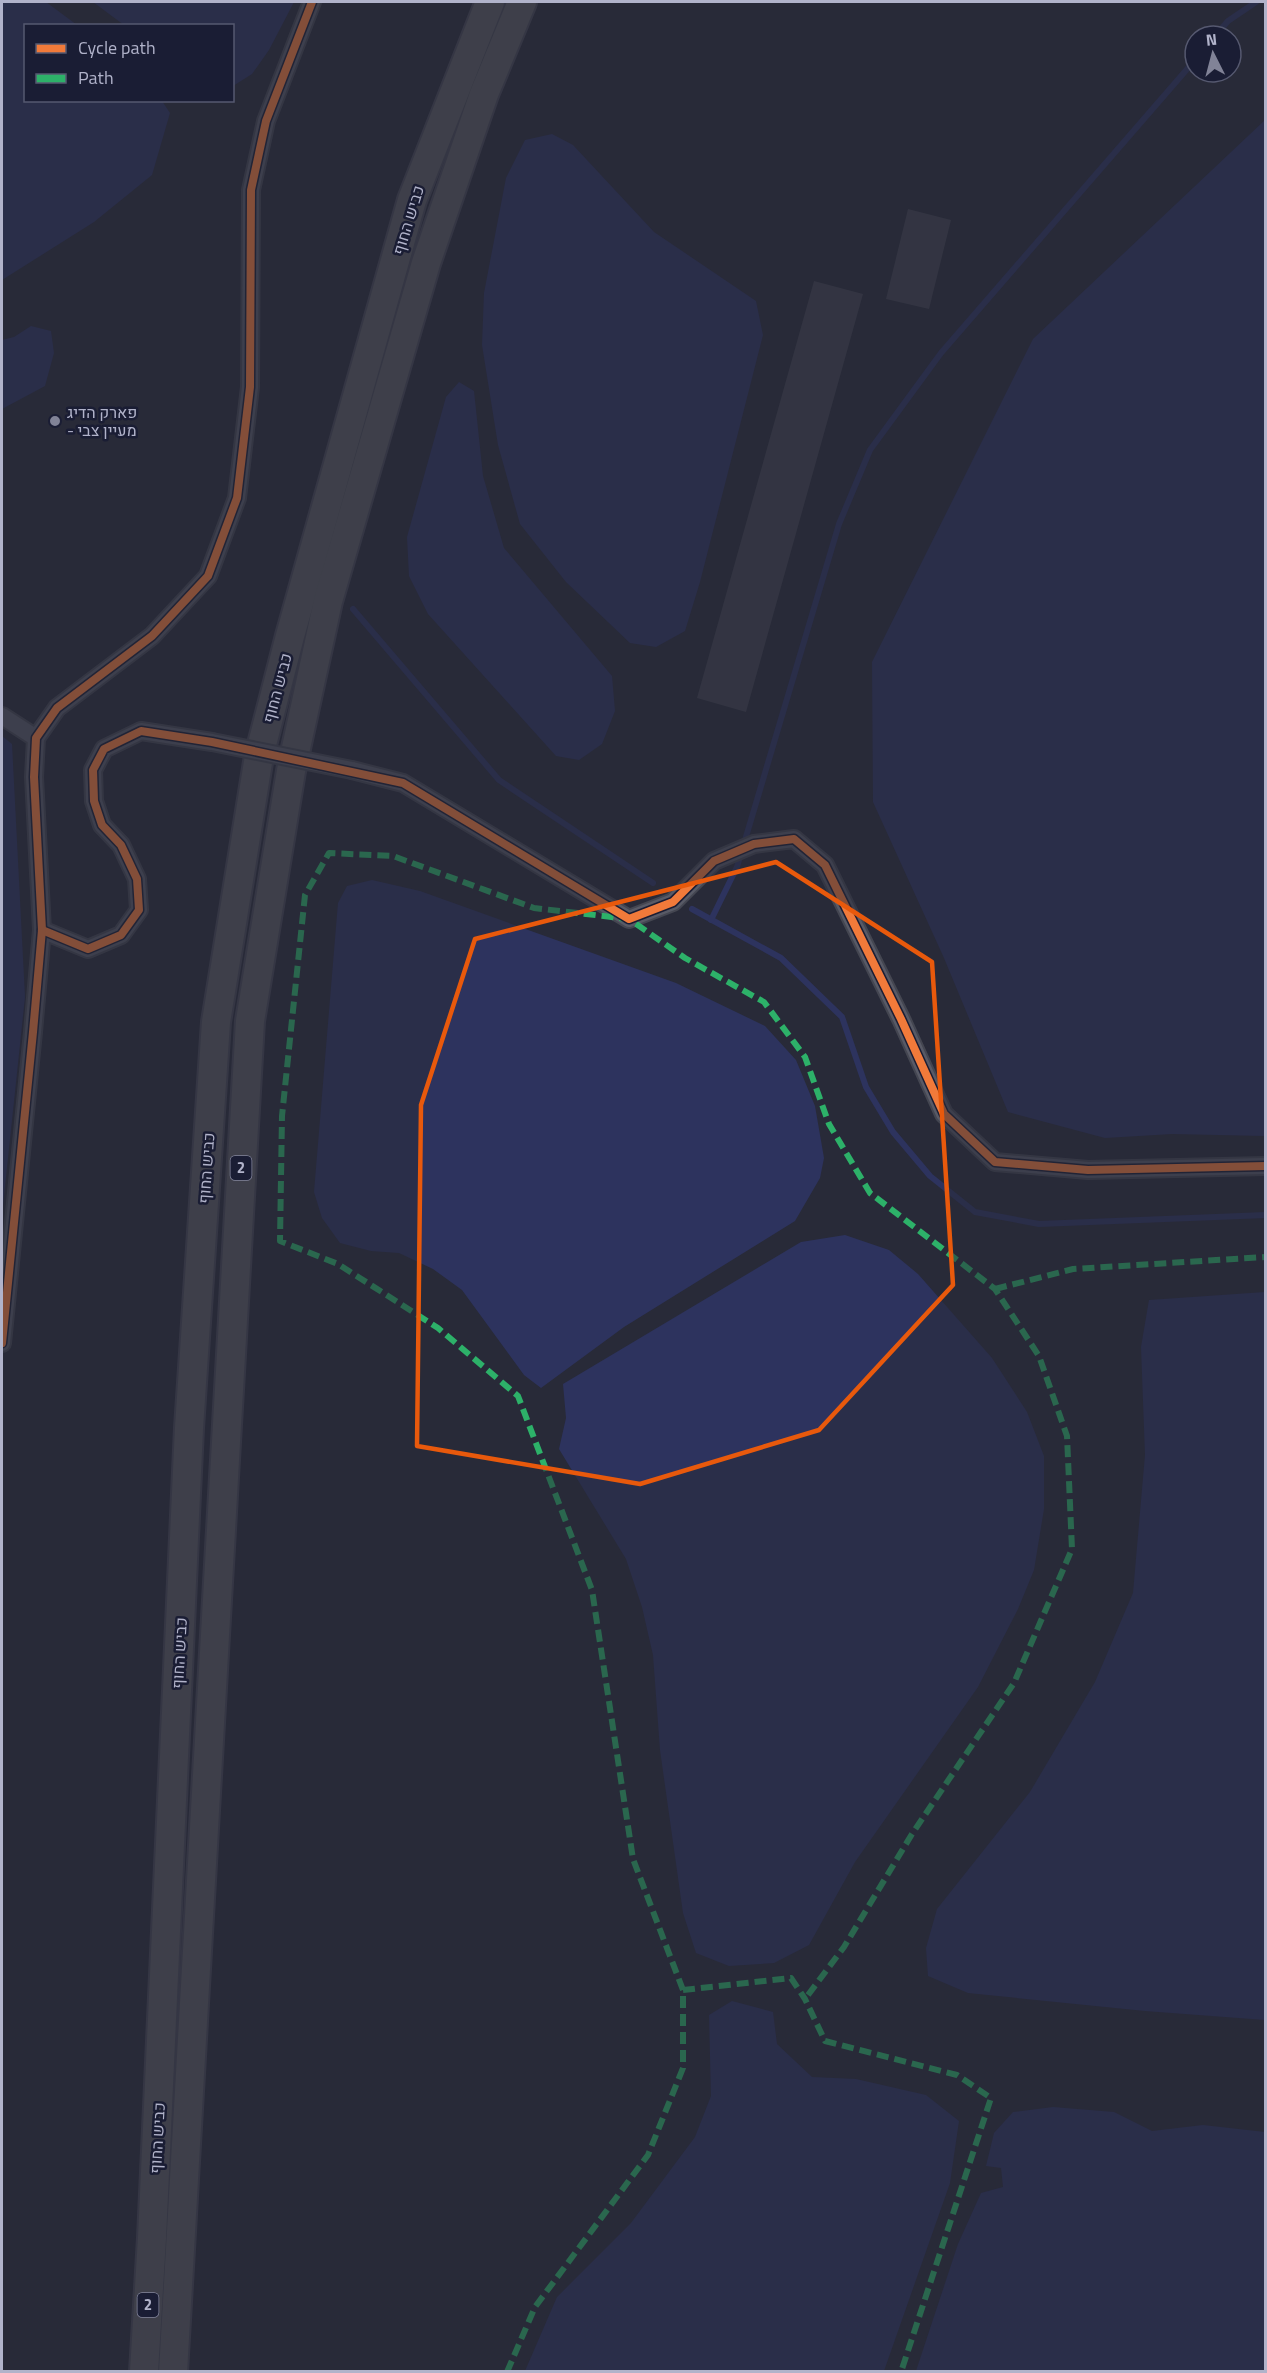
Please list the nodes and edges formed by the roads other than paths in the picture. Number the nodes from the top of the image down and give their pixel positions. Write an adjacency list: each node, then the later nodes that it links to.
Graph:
1 (312, 2): 5 (street)
2 (490, 2): 9 (highway, כביש החוף / 2)
3 (522, 2): 10 (highway, כביש החוף / 2)
4 (2, 716): 5 (street)
5 (36, 738): 6 (street)
6 (42, 930): 7 (street, bridge); 8 (street)
7 (1266, 1166)
8 (2, 1343)
9 (144, 2372)
10 (173, 2372)

